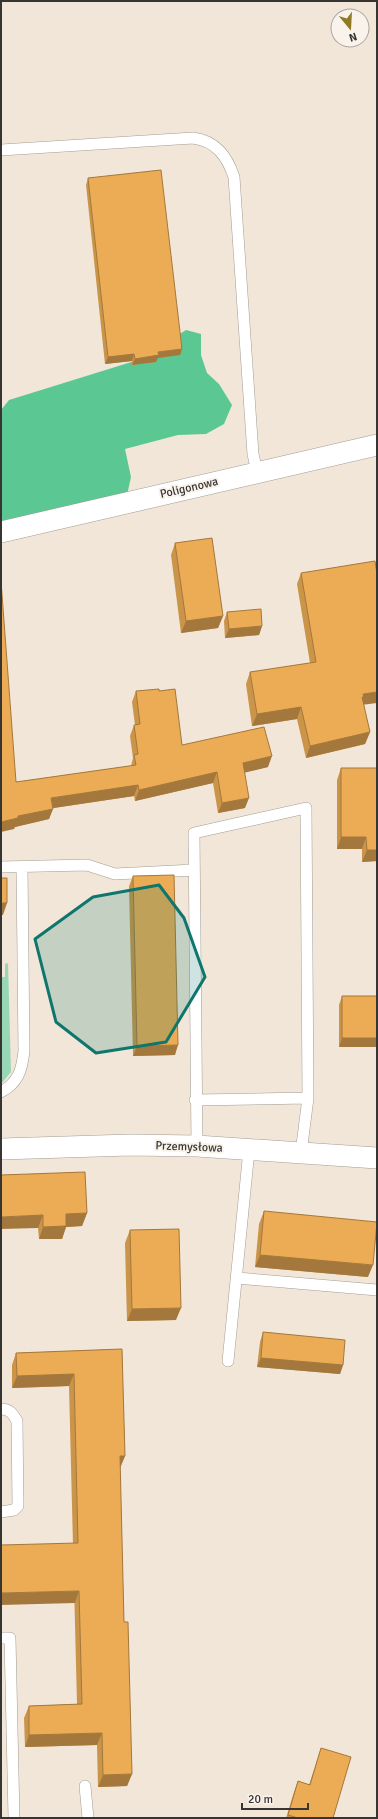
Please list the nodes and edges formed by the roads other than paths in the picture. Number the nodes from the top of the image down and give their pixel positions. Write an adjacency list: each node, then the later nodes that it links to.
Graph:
1 (1, 150): 3 (lane)
2 (377, 445): 3 (street, Poligonowa)
3 (257, 472): 4 (street, Poligonowa)
4 (1, 532)
5 (1, 867): 6 (lane)
6 (22, 867): 7 (lane); 8 (lane)
7 (194, 870): 9 (lane); 10 (lane)
8 (1, 1092)
9 (308, 1098): 10 (lane); 14 (lane)
10 (195, 1100): 11 (lane)
11 (196, 1146): 12 (street, Przemysłowa); 13 (street, Przemysłowa)
12 (1, 1149)
13 (249, 1150): 14 (street, Przemysłowa); 16 (lane)
14 (302, 1153): 15 (street, Przemysłowa)
15 (377, 1158)
16 (237, 1278): 17 (lane); 18 (lane)
17 (377, 1290)
18 (228, 1361)
19 (1, 1409): 20 (lane)
20 (1, 1512)
21 (1, 1638): 22 (lane)
22 (7, 1703): 24 (lane)
23 (85, 1786): 25 (lane)
24 (14, 1818)
25 (88, 1818)

